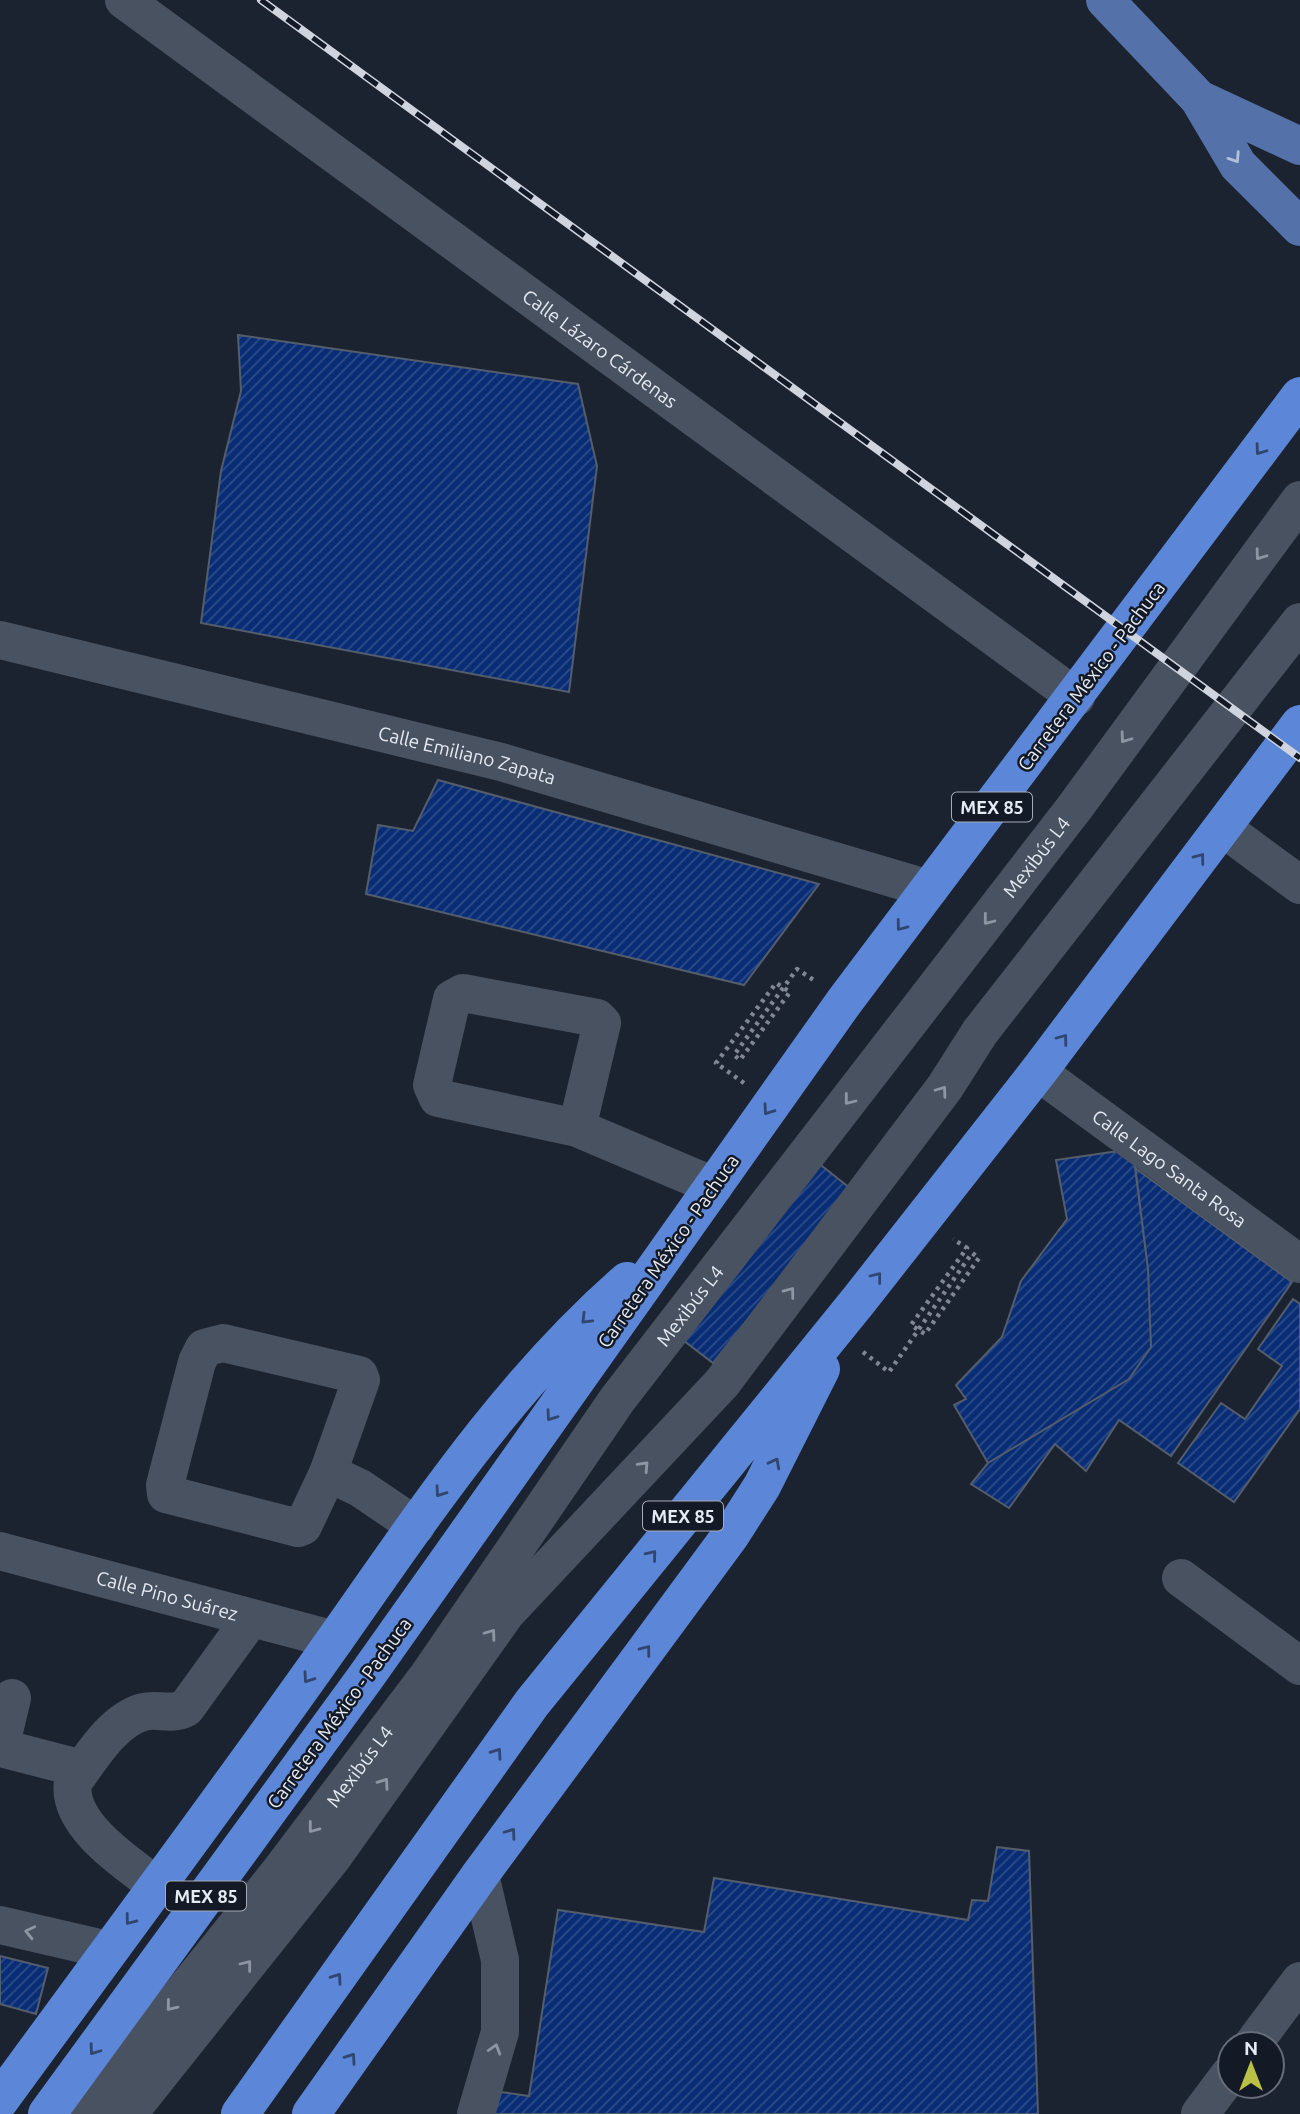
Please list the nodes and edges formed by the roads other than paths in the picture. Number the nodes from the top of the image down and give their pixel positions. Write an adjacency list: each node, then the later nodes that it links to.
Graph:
1 (124, 0): 10 (street, Calle Lázaro Cárdenas)
2 (1105, 0): 3 (main road)
3 (1199, 99): 4 (main road); 5 (main road, one-way to 5)
4 (1300, 146)
5 (1300, 227)
6 (1300, 396): 10 (highway, Carretera México - Pachuca / MEX 85, one-way to 10)
7 (1300, 500): 28 (street, Mexibús L4, one-way to 28)
8 (1300, 622): 28 (street, Mexibús L4, one-way to 8)
9 (0, 640): 14 (street, Calle Emiliano Zapata)
10 (1076, 697): 14 (highway, Carretera México - Pachuca / MEX 85)
11 (1300, 724): 12 (highway, MEX 85)
12 (1223, 828): 13 (street); 15 (highway, MEX 85, one-way to 12)
13 (1300, 885)
14 (929, 889): 17 (highway, Carretera México - Pachuca / MEX 85, one-way to 17)
15 (1038, 1072): 19 (street, Calle Lago Santa Rosa); 20 (highway, MEX 85, one-way to 15)
16 (577, 1128): 16 (street); 17 (street)
17 (714, 1186): 18 (highway, Carretera México - Pachuca / MEX 85)
18 (690, 1222): 22 (highway, one-way to 22); 40 (highway, Carretera México - Pachuca / MEX 85, one-way to 40)
19 (1300, 1264)
20 (834, 1329): 31 (highway, one-way to 20); 43 (highway, MEX 85, one-way to 20)
21 (328, 1473): 21 (street); 22 (street)
22 (416, 1526): 26 (highway)
23 (0, 1551): 25 (street, Calle Pino Suárez)
24 (1181, 1578): 27 (street)
25 (251, 1618): 26 (street, Calle Pino Suárez); 30 (street)
26 (335, 1640): 32 (highway, one-way to 32)
27 (1300, 1666)
28 (439, 1683): 41 (street, Mexibús L4, one-way to 41); 42 (street, Mexibús L4, one-way to 28)
29 (12, 1698): 30 (street)
30 (82, 1769): 32 (street)
31 (480, 1875): 44 (highway, one-way to 31); 45 (street, one-way to 31)
32 (156, 1885): 34 (highway, one-way to 34)
33 (0, 1925): 34 (street, one-way to 33)
34 (108, 1950): 37 (highway)
35 (1300, 1981): 36 (street)
36 (1263, 2030)
37 (11, 2065): 39 (highway)
38 (1216, 2093): 46 (street)
39 (0, 2100)
40 (47, 2114)
41 (85, 2114)
42 (128, 2114)
43 (240, 2114)
44 (311, 2114)
45 (476, 2114)
46 (1200, 2114)

